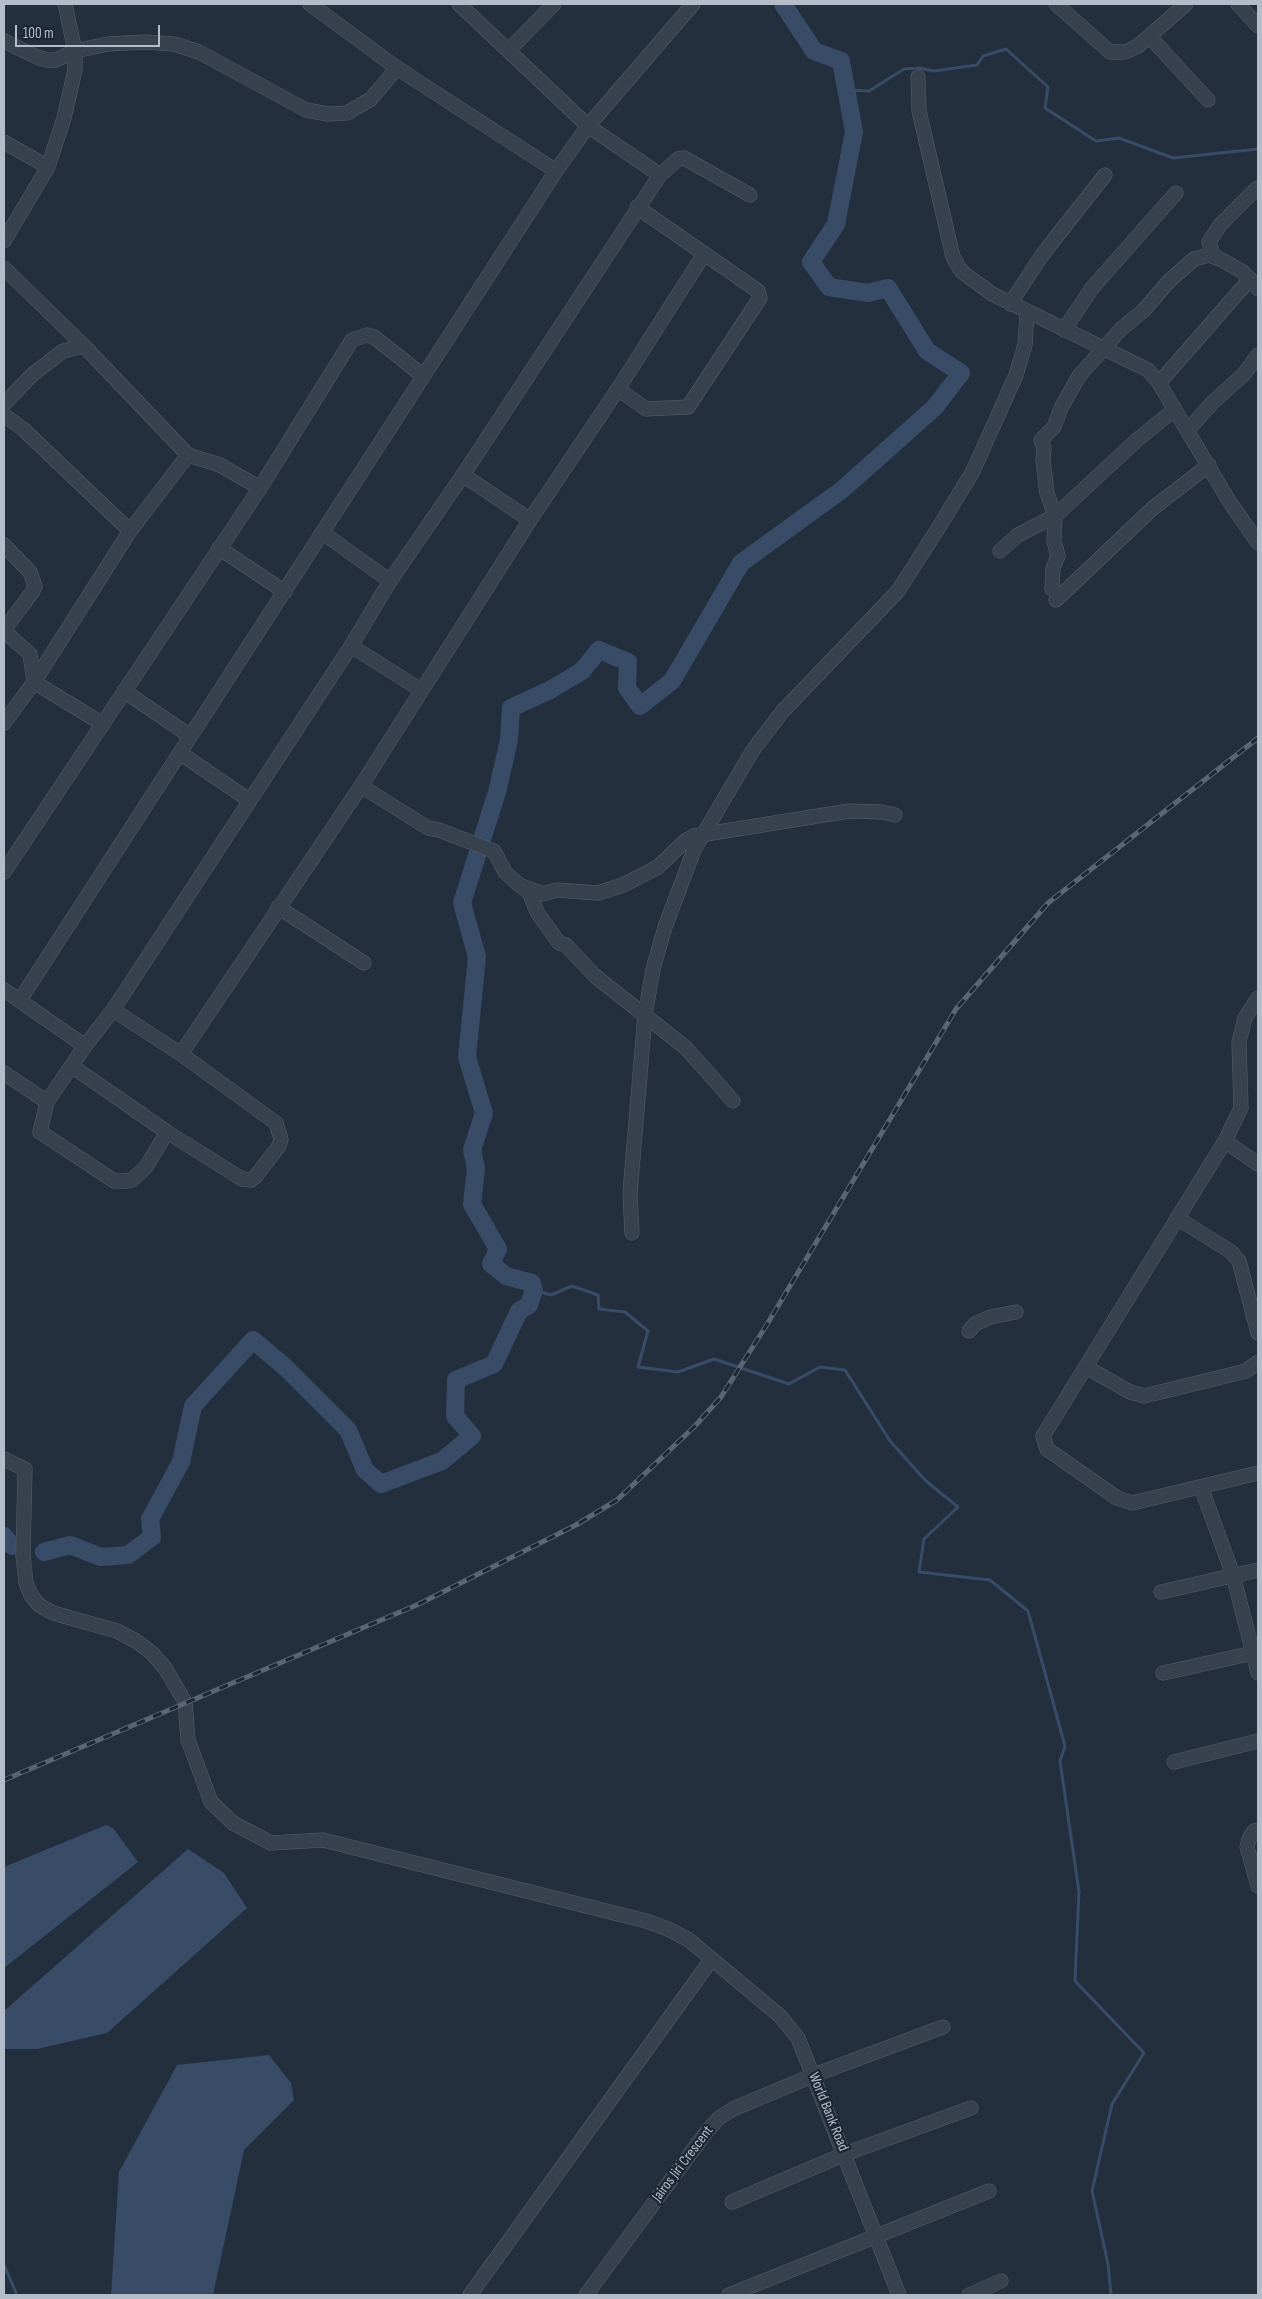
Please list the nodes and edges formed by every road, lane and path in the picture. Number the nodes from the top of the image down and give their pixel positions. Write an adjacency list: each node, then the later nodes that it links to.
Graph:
1 (65, 4): 13 (street)
2 (310, 4): 14 (street)
3 (459, 4): 12 (street)
4 (554, 4): 12 (street)
5 (693, 4): 17 (street)
6 (1186, 4): 10 (street)
7 (1238, 4): 9 (street)
8 (1063, 5): 10 (street)
9 (1258, 26)
10 (1149, 36): 16 (street)
11 (4, 40): 13 (street)
12 (509, 50): 17 (street)
13 (75, 51): 14 (street); 19 (street)
14 (397, 68): 20 (street)
15 (918, 77): 34 (street)
16 (1208, 100)
17 (588, 126): 20 (street); 21 (street)
18 (4, 142): 19 (street)
19 (48, 167): 27 (street)
20 (556, 171): 40 (street)
21 (660, 174): 25 (street); 26 (street)
22 (1105, 175): 34 (street)
23 (1257, 188): 28 (street)
24 (1176, 193): 36 (street)
25 (750, 196)
26 (637, 207): 29 (street); 49 (street)
27 (4, 242)
28 (1210, 242): 30 (street); 31 (street)
29 (704, 254): 42 (street); 42 (street)
30 (1214, 257): 31 (street); 33 (street)
31 (1194, 259): 38 (street)
32 (4, 268): 37 (street)
33 (1254, 284): 41 (street)
34 (1010, 304): 35 (street)
35 (1027, 313): 36 (street); 73 (street)
36 (1064, 330): 38 (street)
37 (84, 346): 43 (street); 47 (street)
38 (1106, 348): 41 (street); 51 (street)
39 (1258, 355): 46 (street)
40 (422, 375): 50 (street); 54 (street)
41 (1159, 383): 44 (street)
42 (618, 389): 52 (street)
43 (4, 404)
44 (1175, 409): 46 (street); 51 (street)
45 (4, 415): 53 (street)
46 (1188, 430): 48 (street)
47 (188, 456): 50 (street); 53 (street)
48 (1209, 465): 51 (street); 55 (street)
49 (463, 475): 52 (street); 59 (street)
50 (260, 488): 57 (street)
51 (1055, 516): 58 (street)
52 (530, 520): 65 (street)
53 (130, 531): 63 (street)
54 (323, 533): 59 (street); 60 (street)
55 (1258, 544)
56 (4, 545): 61 (street)
57 (219, 548): 60 (street); 64 (street)
58 (1000, 551)
59 (390, 581): 62 (street)
60 (285, 592): 68 (street)
61 (4, 630): 63 (street)
62 (351, 646): 65 (street); 71 (street)
63 (34, 682): 66 (street); 67 (street)
64 (124, 690): 67 (street); 68 (street)
65 (421, 690): 70 (street)
66 (4, 723)
67 (101, 723): 74 (street)
68 (190, 736): 69 (street)
69 (180, 753): 71 (street); 80 (street)
70 (361, 786): 75 (street); 76 (street)
71 (249, 800): 81 (street)
72 (895, 815): 73 (street)
73 (702, 836): 75 (street); 82 (street)
74 (4, 872)
75 (519, 885): 82 (street)
76 (278, 907): 77 (street); 84 (street)
77 (364, 963)
78 (4, 990): 80 (street)
79 (1258, 998): 90 (street)
80 (20, 1000): 83 (street)
81 (112, 1010): 83 (street); 84 (street)
82 (645, 1015): 87 (street); 93 (street)
83 (85, 1046): 85 (street)
84 (181, 1054): 89 (street)
85 (73, 1066): 88 (street); 89 (street)
86 (4, 1073): 88 (street)
87 (733, 1101)
88 (47, 1102): 89 (street)
89 (167, 1132)
90 (1225, 1141): 91 (street); 92 (street)
91 (1258, 1164)
92 (1177, 1218): 96 (street); 98 (street)
93 (632, 1233)
94 (1016, 1312): 95 (street)
95 (969, 1330)
96 (1258, 1334)
97 (1258, 1362): 98 (street)
98 (1086, 1367): 101 (street)
99 (4, 1458): 112 (street, World Bank Road)
100 (1258, 1473): 101 (street)
101 (1202, 1487): 103 (street)
102 (1258, 1570): 103 (street)
103 (1233, 1575): 104 (street); 105 (street)
104 (1161, 1592)
105 (1256, 1653): 106 (street); 107 (street)
106 (1163, 1673)
107 (1258, 1673)
108 (1258, 1741): 109 (street)
109 (1174, 1762)
110 (1258, 1830): 111 (street)
111 (1258, 1886)
112 (711, 1960): 114 (street, World Bank Road); 121 (street)
113 (943, 2027): 114 (street, Jairos Jiri Crescent)
114 (814, 2075): 116 (street, World Bank Road); 122 (street, Jairos Jiri Crescent)
115 (971, 2108): 116 (street)
116 (845, 2154): 118 (street); 119 (street, World Bank Road)
117 (989, 2191): 119 (street)
118 (732, 2202)
119 (876, 2238): 123 (street); 124 (street, World Bank Road)
120 (1001, 2281): 125 (street)
121 (470, 2295)
122 (586, 2295)
123 (729, 2295)
124 (899, 2295)
125 (969, 2295)

